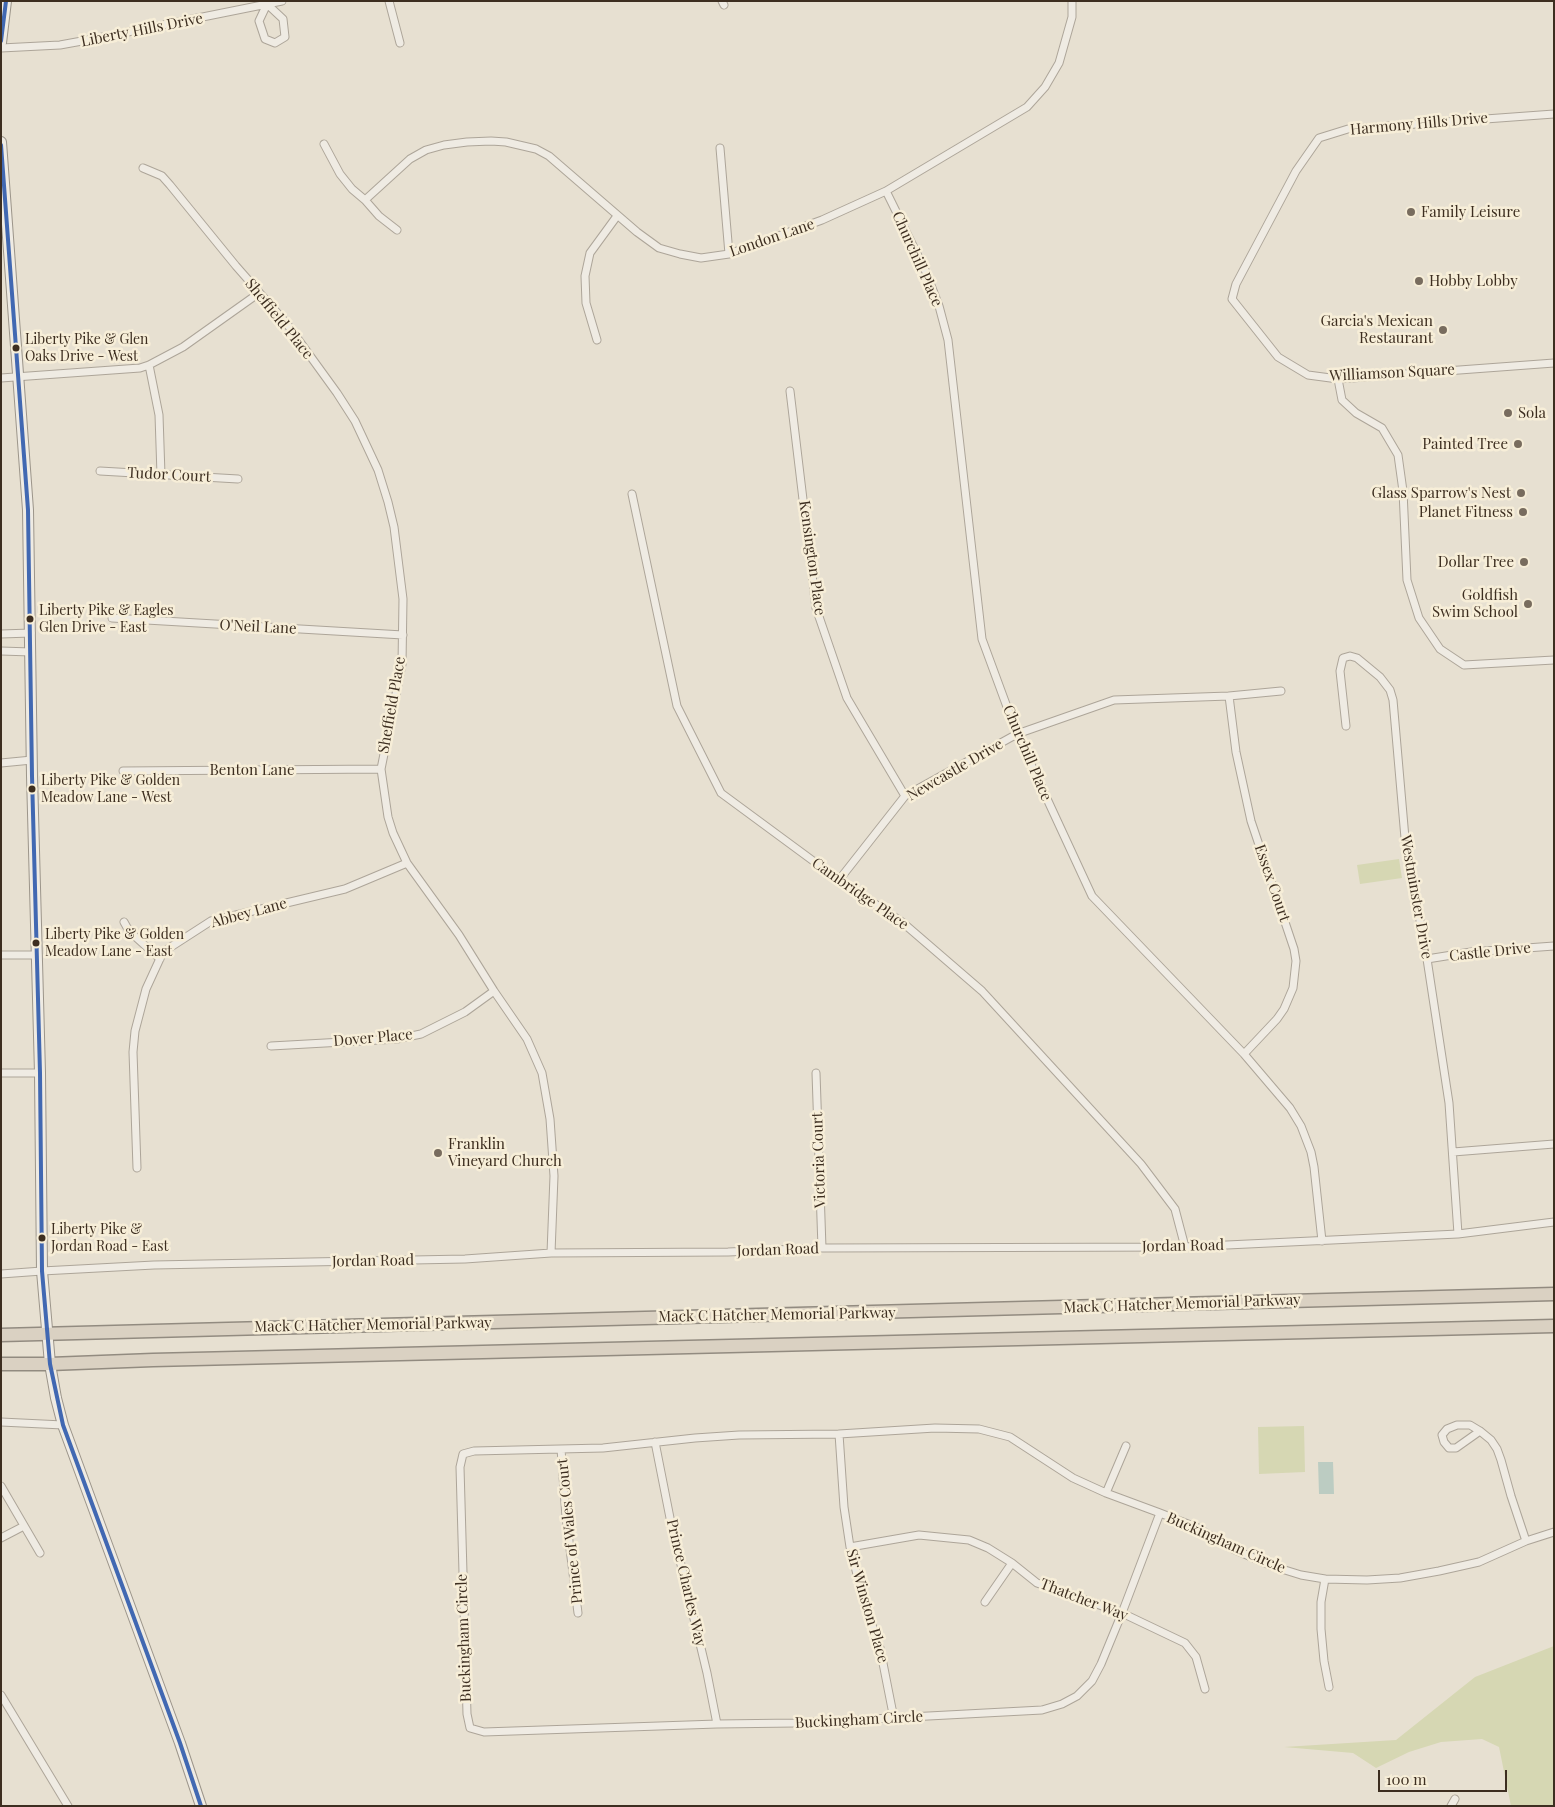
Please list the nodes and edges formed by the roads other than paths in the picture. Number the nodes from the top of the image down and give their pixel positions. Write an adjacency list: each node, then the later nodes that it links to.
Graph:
1 (6, 1): 6 (street)
2 (282, 1): 5 (street, Liberty Hills Drive)
3 (389, 1): 7 (street)
4 (1072, 1): 14 (street, London Lane)
5 (267, 2): 5 (street); 8 (street, Liberty Hills Drive)
6 (1, 43)
7 (400, 43)
8 (1, 48)
9 (1554, 114): 20 (street, Harmony Hills Drive)
10 (1, 142): 24 (street)
11 (324, 144): 15 (street)
12 (720, 148): 18 (street)
13 (143, 168): 19 (street, Sheffield Place)
14 (886, 190): 18 (street, London Lane); 42 (street, Churchill Place)
15 (365, 200): 16 (street, London Lane); 17 (street)
16 (617, 216): 18 (street, London Lane); 21 (street)
17 (397, 230)
18 (729, 254)
19 (259, 293): 23 (street); 35 (street, Sheffield Place)
20 (1232, 300): 26 (street, Williamson Square)
21 (597, 340)
22 (1554, 363): 26 (street, Williamson Square)
23 (149, 365): 24 (street); 29 (street)
24 (19, 377): 25 (street); 33 (street)
25 (1, 378)
26 (1338, 379): 38 (street)
27 (790, 390): 47 (street, Kensington Place)
28 (100, 471): 29 (street, Tudor Court)
29 (161, 475): 30 (street, Tudor Court)
30 (238, 479)
31 (632, 494): 49 (street, Cambridge Place)
32 (112, 618): 35 (street, O'Neil Lane)
33 (31, 633): 34 (street); 37 (street)
34 (1, 634)
35 (403, 635): 45 (street, Sheffield Place)
36 (1, 651): 37 (street)
37 (31, 652): 43 (street)
38 (1554, 660)
39 (1281, 691): 40 (street, Newcastle Drive)
40 (1229, 696): 42 (street, Newcastle Drive); 58 (street, Essex Court)
41 (1346, 726): 55 (street, Westminster Drive)
42 (1017, 734): 47 (street, Newcastle Drive); 58 (street, Churchill Place)
43 (32, 760): 44 (street); 53 (street)
44 (1, 763)
45 (381, 769): 46 (street, Benton Lane); 48 (street, Sheffield Place)
46 (123, 771)
47 (905, 796): 49 (street, Newcastle Drive)
48 (407, 863): 54 (street, Abbey Lane); 56 (street, Sheffield Place)
49 (839, 880): 68 (street, Cambridge Place)
50 (124, 922): 54 (street)
51 (1554, 946): 55 (street, Castle Drive)
52 (1, 955): 53 (street)
53 (37, 955): 60 (street)
54 (160, 959): 64 (street, Abbey Lane)
55 (1427, 959): 63 (street, Westminster Drive)
56 (494, 991): 57 (street, Dover Place); 70 (street, Sheffield Place)
57 (271, 1046)
58 (1244, 1054): 67 (street, Churchill Place)
59 (816, 1072): 69 (street, Victoria Court)
60 (40, 1073): 61 (street); 71 (street)
61 (1, 1074)
62 (1554, 1144): 63 (street)
63 (1453, 1152): 66 (street, Westminster Drive)
64 (137, 1168)
65 (1554, 1222): 66 (street, Jordan Road)
66 (1458, 1234): 67 (street, Jordan Road)
67 (1322, 1240): 68 (street, Jordan Road)
68 (1185, 1247): 69 (street, Jordan Road)
69 (822, 1248): 70 (street, Jordan Road)
70 (551, 1253): 71 (street, Jordan Road)
71 (42, 1270): 72 (street, Jordan Road); 75 (street)
72 (1, 1274)
73 (1554, 1294): 75 (highway, Mack C Hatcher Memorial Parkway)
74 (1554, 1326): 78 (highway, Mack C Hatcher Memorial Parkway)
75 (47, 1334): 76 (highway, Mack C Hatcher Memorial Parkway); 78 (street)
76 (1, 1335)
77 (1, 1364): 78 (highway, Mack C Hatcher Memorial Parkway)
78 (50, 1364): 80 (street)
79 (1, 1422): 80 (street)
80 (63, 1425): 106 (street)
81 (1480, 1431): 81 (street); 92 (street)
82 (839, 1434): 83 (street, Buckingham Circle); 87 (street, Buckingham Circle); 93 (street, Sir Winston Place)
83 (655, 1442): 85 (street, Buckingham Circle); 104 (street, Prince Charles Way)
84 (1126, 1446): 87 (street)
85 (561, 1449): 98 (street, Prince of Wales Court); 104 (street, Buckingham Circle)
86 (1, 1486): 89 (street)
87 (1106, 1493): 88 (street, Buckingham Circle)
88 (1160, 1513): 96 (street, Buckingham Circle); 99 (street, Buckingham Circle)
89 (24, 1526): 91 (street); 94 (street)
90 (1554, 1532): 92 (street, Buckingham Circle)
91 (1, 1538)
92 (1526, 1541): 96 (street, Buckingham Circle)
93 (850, 1548): 95 (street, Thatcher Way); 103 (street, Sir Winston Place)
94 (40, 1553)
95 (1012, 1563): 97 (street); 99 (street, Thatcher Way)
96 (1325, 1579): 100 (street)
97 (985, 1602)
98 (578, 1613)
99 (1122, 1613): 101 (street, Thatcher Way); 103 (street, Buckingham Circle)
100 (1329, 1687)
101 (1205, 1689)
102 (1, 1696): 105 (street)
103 (894, 1719): 104 (street, Buckingham Circle)
104 (717, 1724)
105 (68, 1806)
106 (202, 1806)

